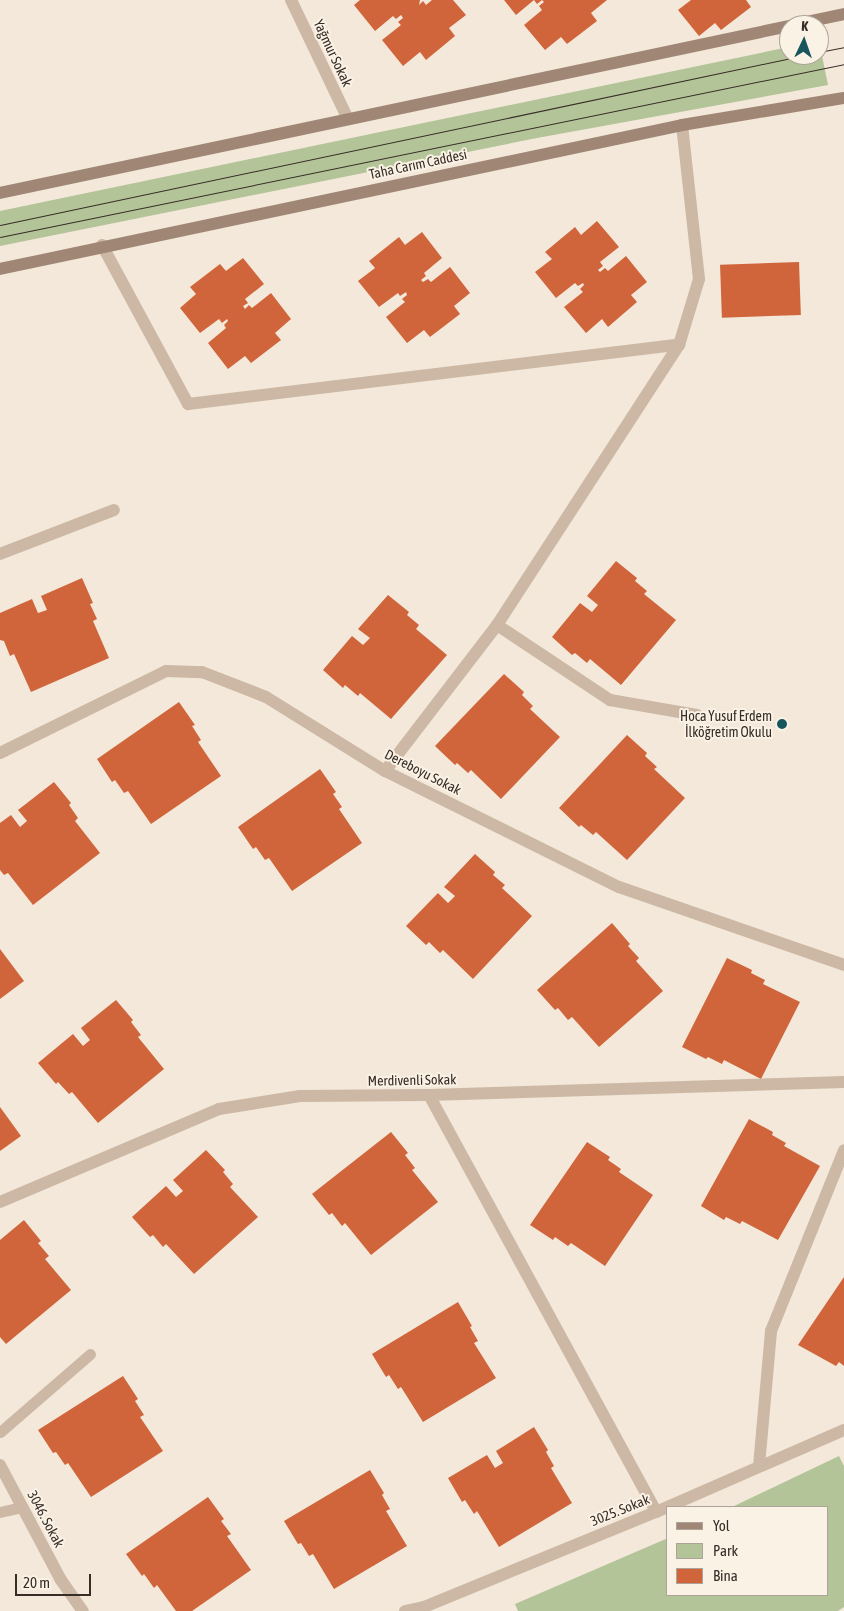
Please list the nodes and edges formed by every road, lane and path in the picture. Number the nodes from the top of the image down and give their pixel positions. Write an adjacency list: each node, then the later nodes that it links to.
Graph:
1 (291, 0): 6 (street, Yağmur Sokak)
2 (844, 14): 3 (main road)
3 (829, 17)
4 (779, 27): 6 (main road)
5 (844, 98): 7 (main road, Taha Carım Caddesi)
6 (348, 119): 8 (main road)
7 (682, 125): 9 (main road, Taha Carım Caddesi); 11 (street)
8 (0, 193)
9 (102, 245): 10 (main road, Taha Carım Caddesi); 11 (street)
10 (0, 269)
11 (679, 345): 14 (street)
12 (114, 510): 13 (street)
13 (0, 554)
14 (497, 625): 15 (street); 17 (street)
15 (697, 715)
16 (0, 753): 17 (street, Dereboyu Sokak)
17 (385, 771): 18 (street, Dereboyu Sokak)
18 (844, 965)
19 (844, 1082): 20 (street, Merdivenli Sokak)
20 (429, 1095): 22 (street, Merdivenli Sokak); 32 (street)
21 (844, 1150): 27 (street)
22 (0, 1202)
23 (90, 1354): 25 (lane)
24 (844, 1430): 27 (street, 3025. Sokak)
25 (0, 1432)
26 (0, 1465): 29 (street, 3046. Sokak)
27 (759, 1466): 28 (street, 3025. Sokak)
28 (669, 1506)
29 (22, 1507): 31 (lane); 33 (street, 3046. Sokak)
30 (666, 1508): 32 (street, 3025. Sokak)
31 (0, 1512)
32 (656, 1512): 34 (street, 3025. Sokak)
33 (83, 1611)
34 (405, 1611)

